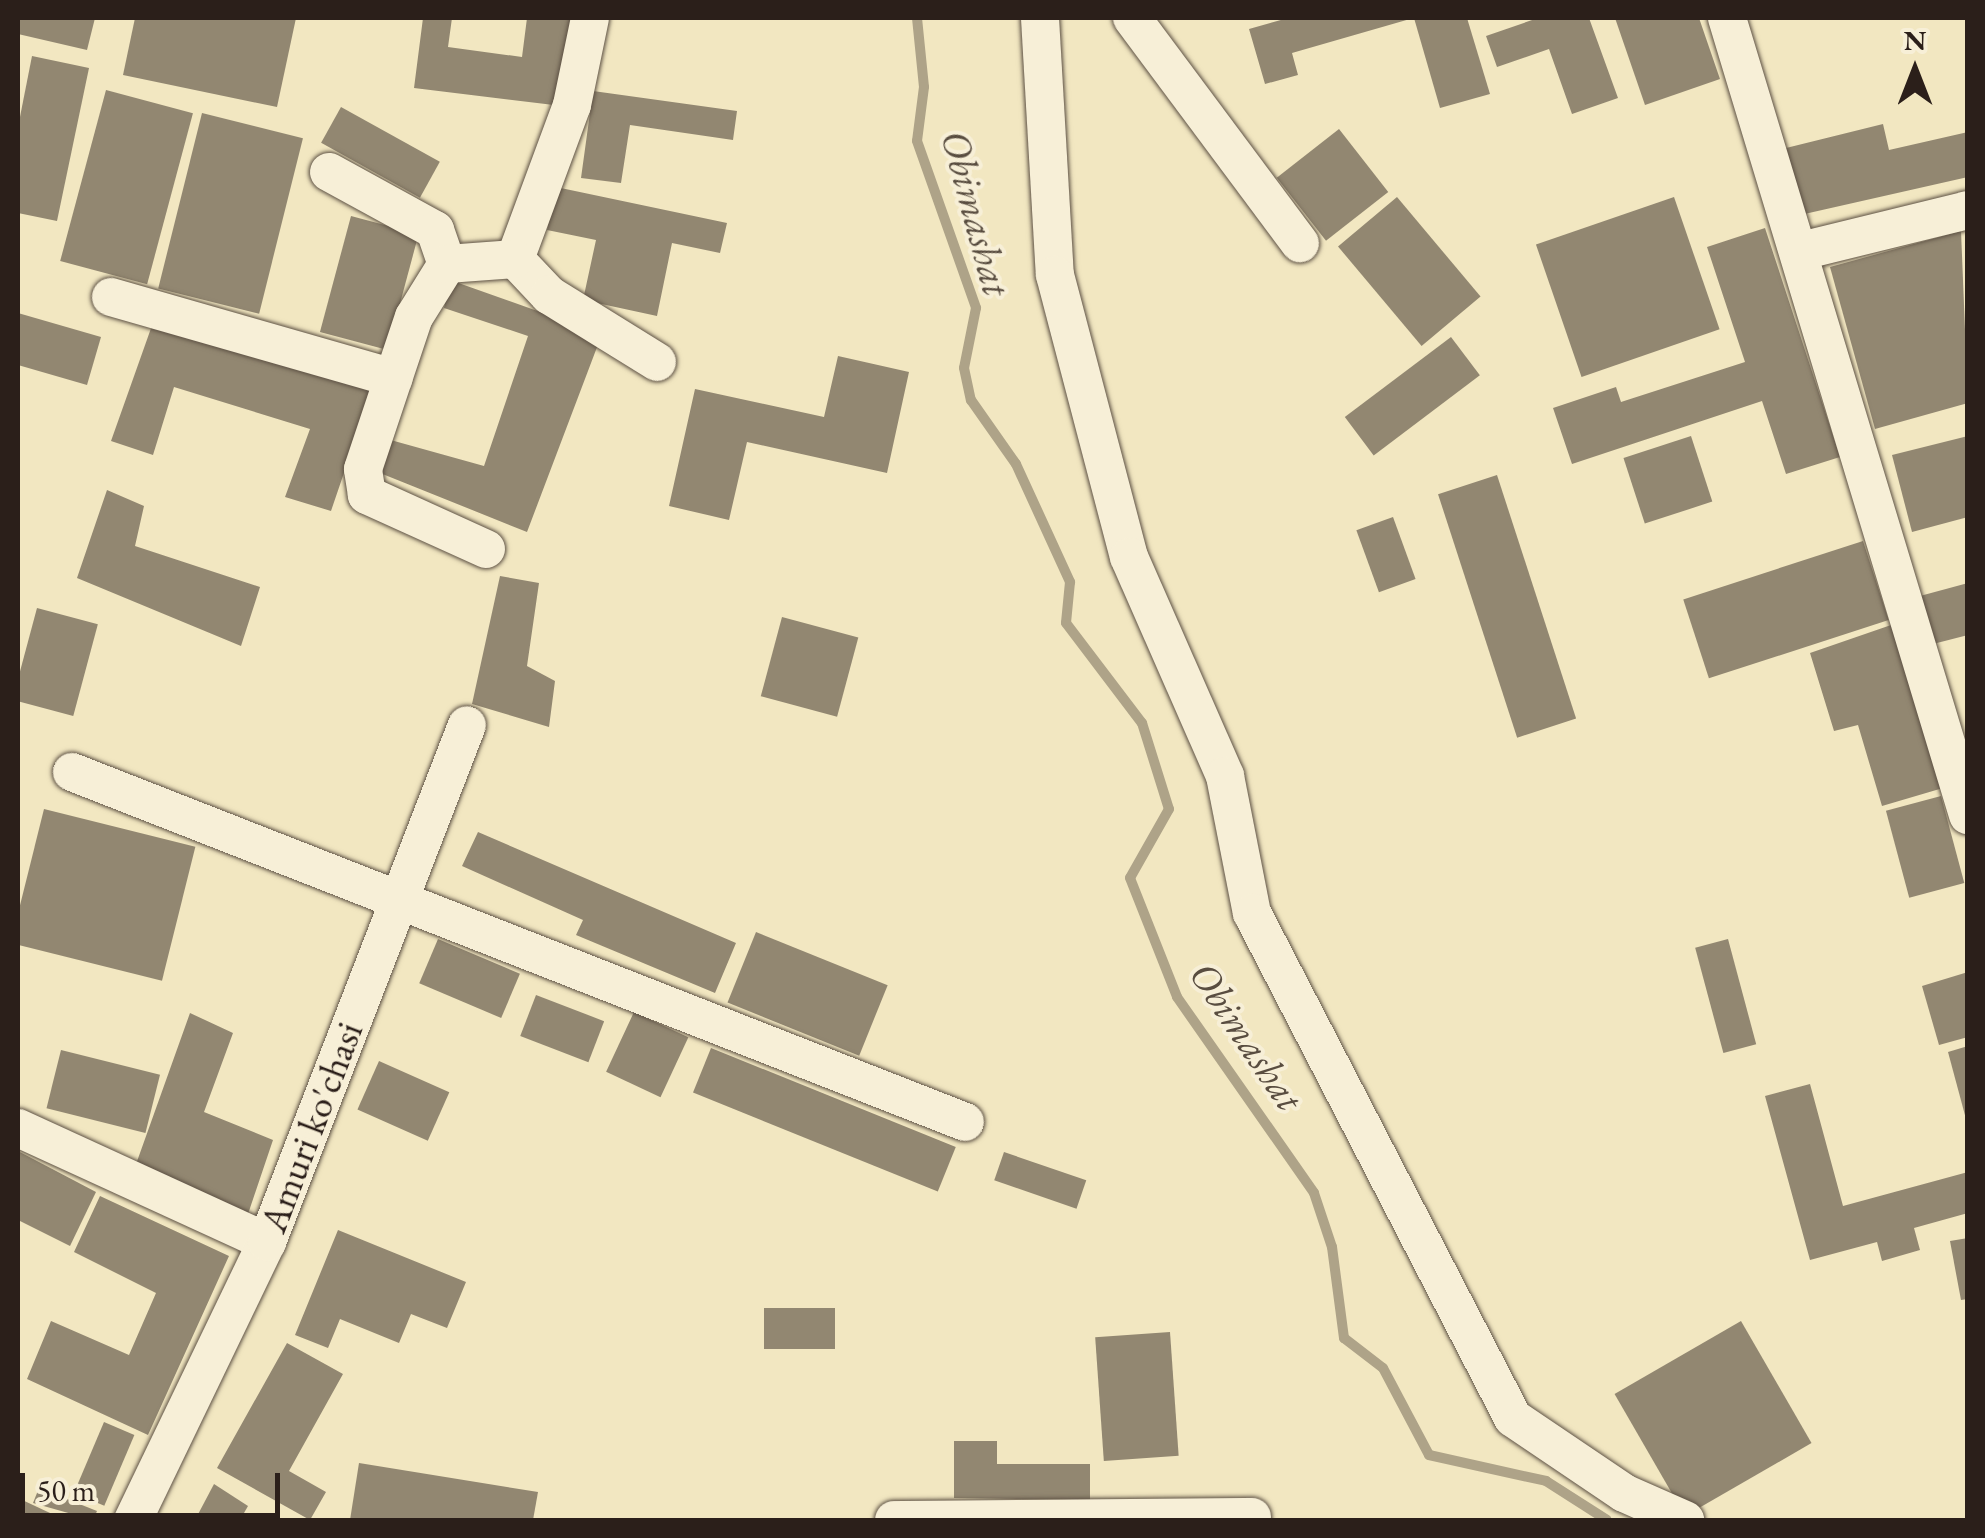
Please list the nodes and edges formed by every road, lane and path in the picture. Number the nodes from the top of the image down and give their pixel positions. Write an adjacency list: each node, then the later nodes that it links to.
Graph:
1 (590, 18): 9 (street)
2 (1040, 18): 25 (street)
3 (1132, 18): 7 (street)
4 (1727, 18): 8 (street)
5 (329, 172): 10 (street)
6 (1968, 210): 8 (street)
7 (1300, 243)
8 (1801, 251): 17 (street)
9 (514, 259): 10 (street); 12 (street)
10 (447, 264): 13 (street)
11 (111, 297): 13 (street)
12 (657, 362)
13 (394, 378): 14 (street)
14 (486, 549)
15 (467, 725): 18 (street, Amuri ko'chasi)
16 (72, 772): 18 (street)
17 (1968, 815)
18 (396, 904): 19 (street); 21 (street, Amuri ko'chasi)
19 (966, 1122)
20 (18, 1128): 21 (street)
21 (267, 1242): 23 (street, Amuri ko'chasi)
22 (1252, 1517): 24 (street)
23 (133, 1520)
24 (894, 1520)
25 (1684, 1520)

